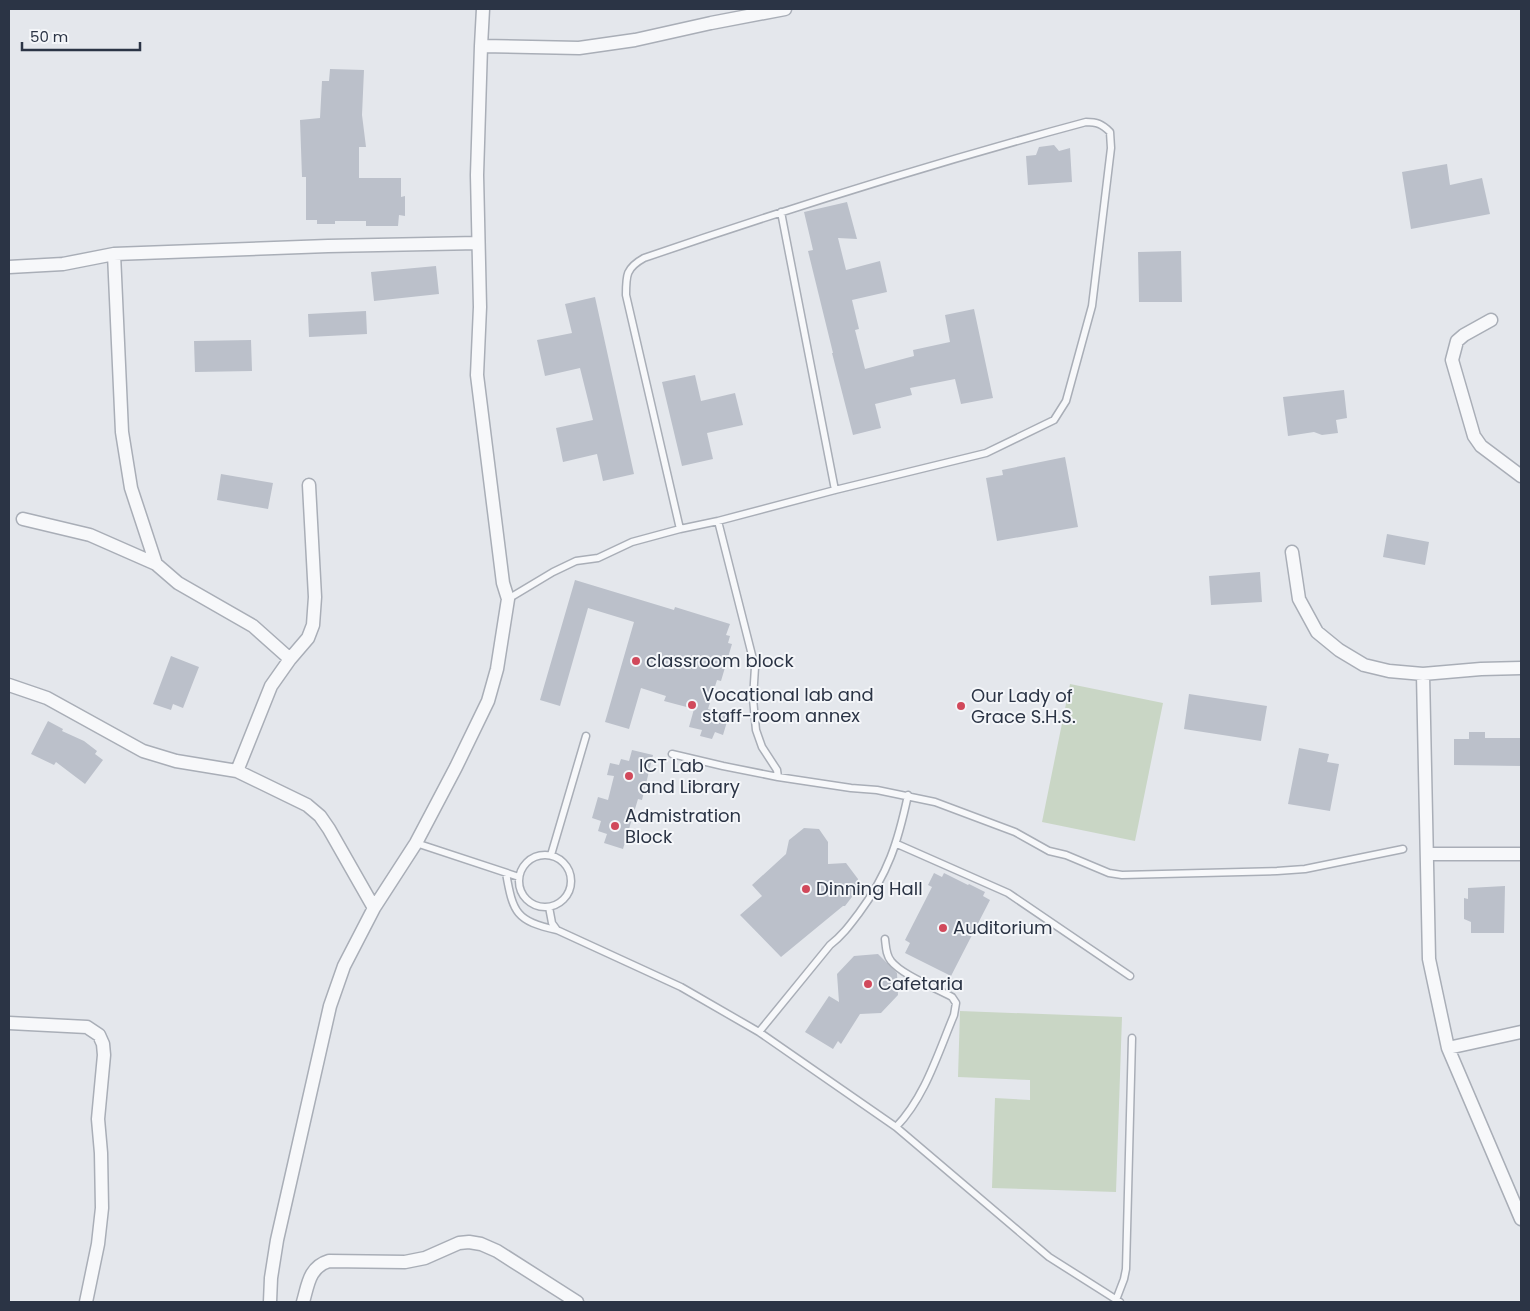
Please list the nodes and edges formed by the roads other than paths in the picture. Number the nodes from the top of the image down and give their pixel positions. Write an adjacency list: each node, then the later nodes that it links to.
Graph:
1 (483, 9): 3 (street)
2 (785, 9): 3 (street)
3 (480, 46): 5 (street)
4 (781, 212): 11 (lane); 11 (lane); 14 (lane)
5 (478, 243): 6 (street); 17 (street)
6 (114, 254): 7 (street); 16 (street)
7 (9, 267)
8 (1491, 320): 9 (street)
9 (1521, 476)
10 (309, 485): 18 (street)
11 (835, 490): 13 (lane)
12 (23, 519): 16 (street)
13 (718, 521): 14 (lane); 25 (lane)
14 (680, 529): 17 (lane)
15 (1292, 552): 20 (street)
16 (156, 564): 18 (street)
17 (508, 599): 27 (street)
18 (290, 659): 24 (street)
19 (1521, 668): 20 (street)
20 (1423, 674): 30 (street)
21 (9, 685): 24 (street)
22 (586, 736): 32 (lane)
23 (672, 754): 25 (lane)
24 (237, 771): 36 (street)
25 (778, 777): 26 (lane)
26 (908, 795): 28 (lane); 29 (lane)
27 (416, 843): 33 (lane); 36 (street)
28 (897, 844): 39 (lane); 41 (lane)
29 (1403, 849)
30 (1428, 854): 31 (street); 44 (street)
31 (1521, 854)
32 (551, 855): 34 (lane); 35 (lane)
33 (506, 873): 34 (lane); 37 (lane)
34 (519, 877): 35 (lane)
35 (549, 907): 37 (lane)
36 (374, 908): 49 (street)
37 (557, 930): 41 (lane)
38 (885, 939): 45 (lane)
39 (1130, 976)
40 (9, 1022): 48 (street)
41 (759, 1032): 45 (lane)
42 (1521, 1032): 44 (street)
43 (1132, 1038): 47 (lane)
44 (1448, 1048): 46 (street)
45 (896, 1127): 47 (lane)
46 (1521, 1220)
47 (1118, 1301)
48 (86, 1302)
49 (270, 1302)
50 (303, 1302): 51 (street)
51 (577, 1302)

